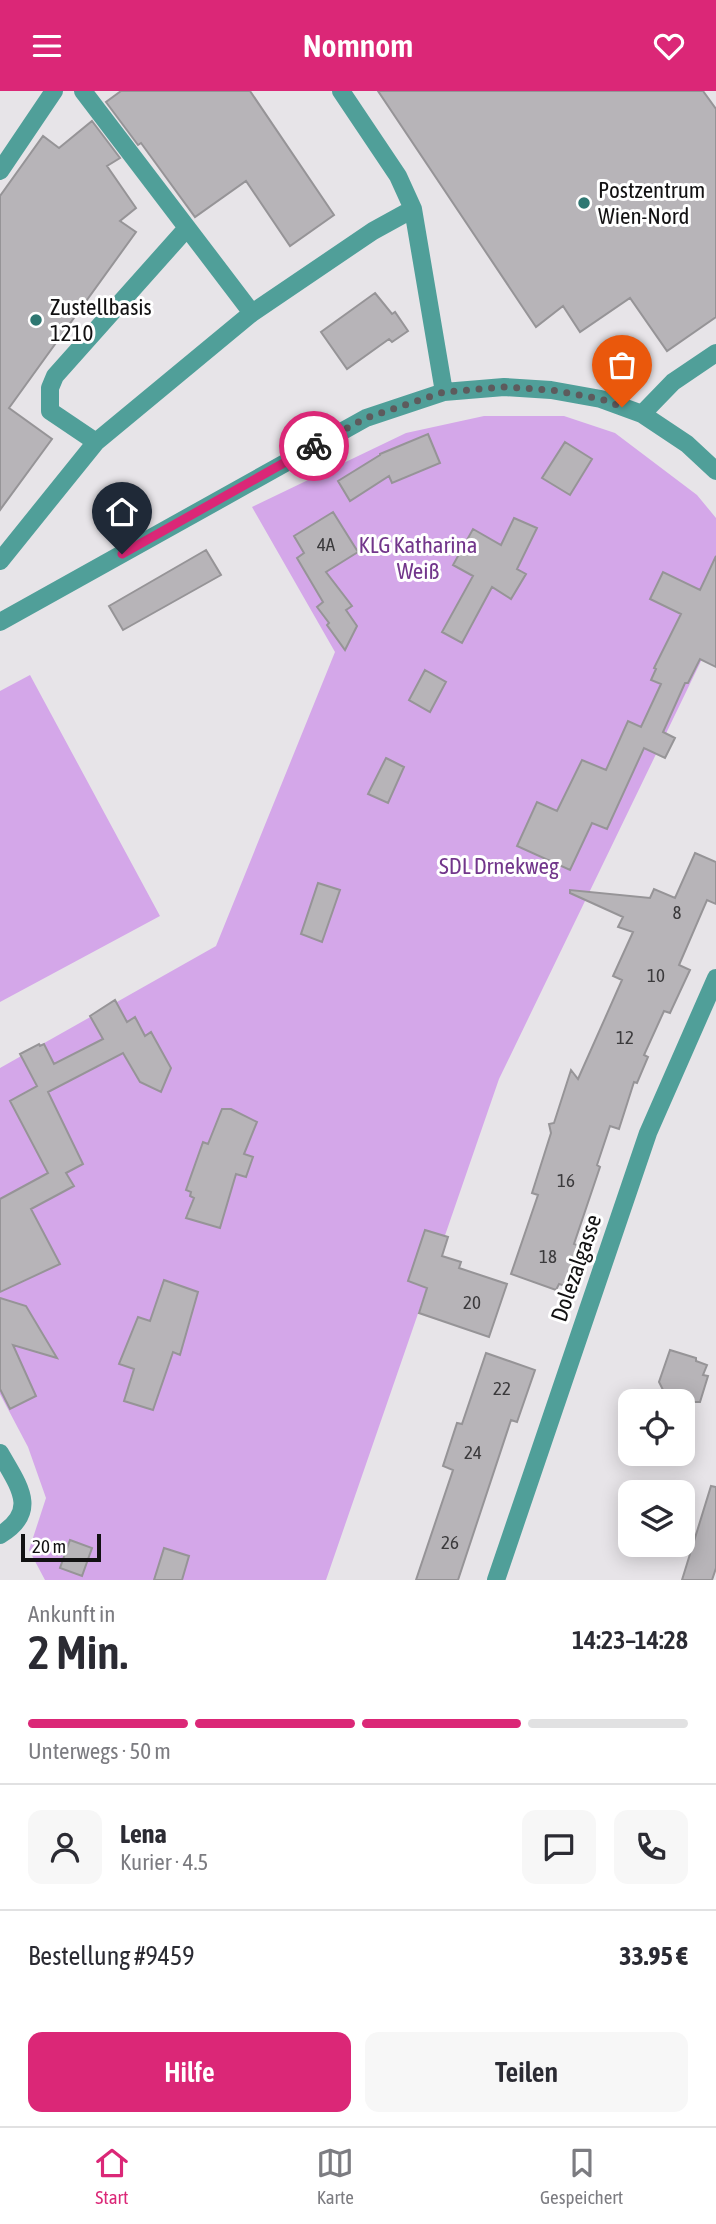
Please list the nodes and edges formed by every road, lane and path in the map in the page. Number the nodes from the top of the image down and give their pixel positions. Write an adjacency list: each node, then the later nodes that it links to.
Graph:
1 (54, 91): 4 (street)
2 (83, 91): 6 (street)
3 (341, 91): 5 (street)
4 (0, 171)
5 (413, 209): 7 (street); 9 (street)
6 (187, 228): 7 (street); 11 (street)
7 (252, 313): 11 (street)
8 (716, 353): 10 (street)
9 (444, 392): 10 (street); 14 (street)
10 (642, 414): 12 (street)
11 (96, 442): 13 (street)
12 (716, 471)
13 (0, 561)
14 (0, 622)
15 (716, 978): 18 (street, Dolezalgasse)
16 (0, 1453): 17 (street)
17 (0, 1535)
18 (496, 1580)

